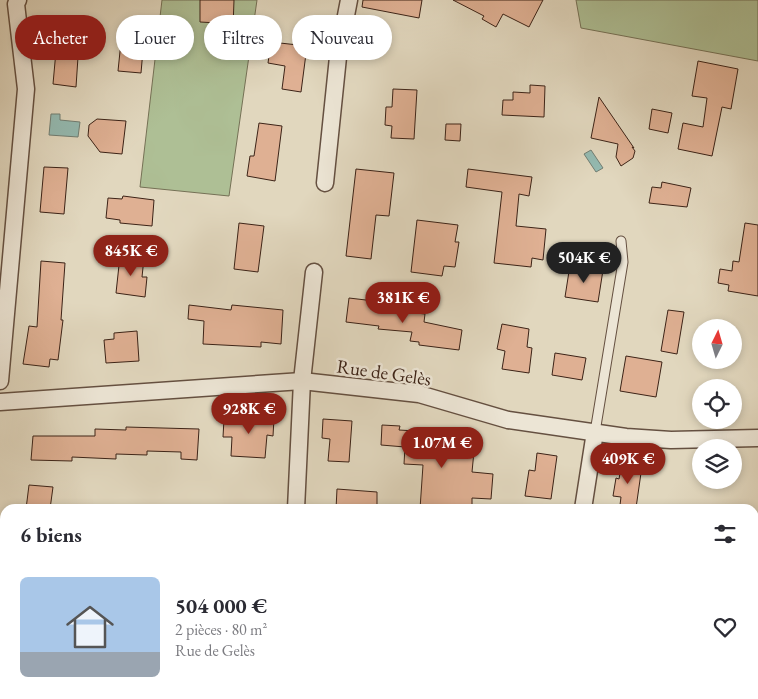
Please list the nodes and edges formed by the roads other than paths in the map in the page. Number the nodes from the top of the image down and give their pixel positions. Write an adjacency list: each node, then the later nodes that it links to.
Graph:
1 (18, 0): 6 (street)
2 (349, 0): 3 (street)
3 (325, 183)
4 (621, 241): 9 (lane)
5 (314, 272): 7 (street)
6 (0, 381)
7 (302, 381): 8 (street, Rue de Gelès); 9 (street, Rue de Gelès); 11 (street)
8 (0, 402)
9 (596, 432): 10 (street, Rue de Gelès); 12 (street)
10 (758, 438)
11 (296, 504)
12 (583, 504)

